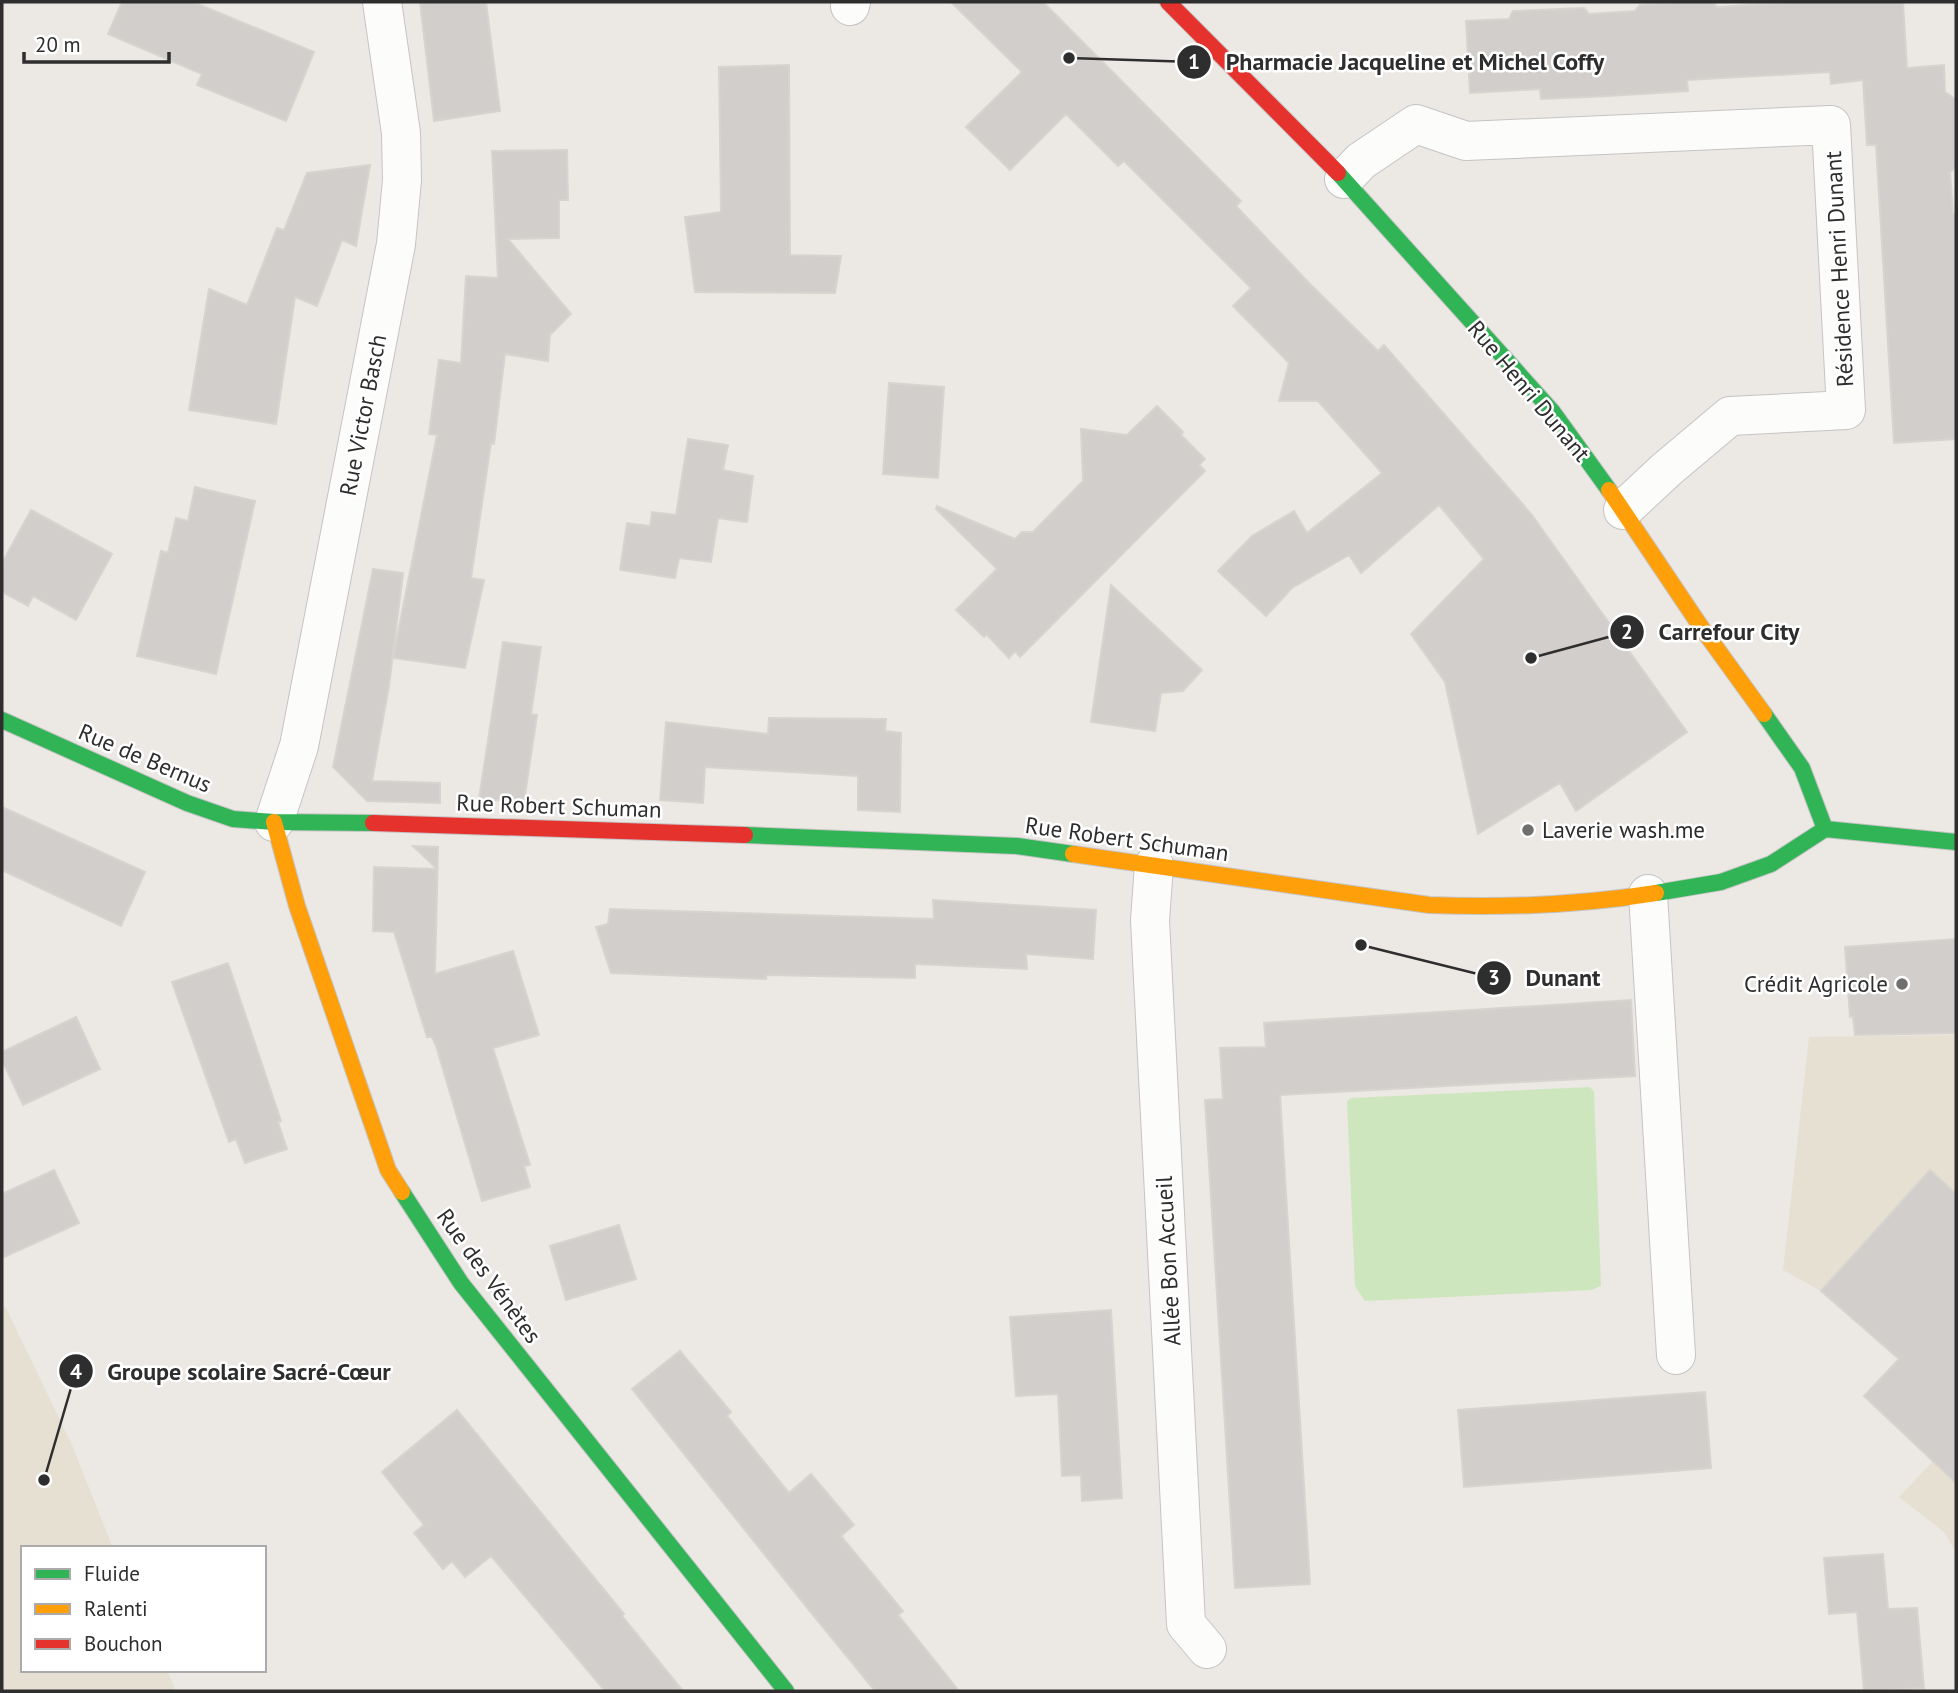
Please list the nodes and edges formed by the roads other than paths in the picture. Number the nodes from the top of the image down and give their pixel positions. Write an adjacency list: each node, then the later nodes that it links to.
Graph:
1 (374, 2): 2 (street)
2 (382, 2): 7 (street, Rue Victor Basch)
3 (1168, 2): 4 (street, Rue Henri Dunant)
4 (1344, 178): 5 (street, Rue Henri Dunant); 5 (street, Résidence Henri Dunant)
5 (1623, 510): 8 (street, Rue Henri Dunant)
6 (2, 720): 7 (street, Rue de Bernus)
7 (274, 822): 10 (street, Rue Robert Schuman); 14 (street, Rue des Vénètes)
8 (1825, 829): 9 (street); 11 (street, Rue Robert Schuman)
9 (1956, 842)
10 (1154, 864): 11 (street, Rue Robert Schuman); 13 (street, Allée Bon Accueil)
11 (1648, 894): 12 (street)
12 (1676, 1355)
13 (1207, 1649)
14 (786, 1691)

